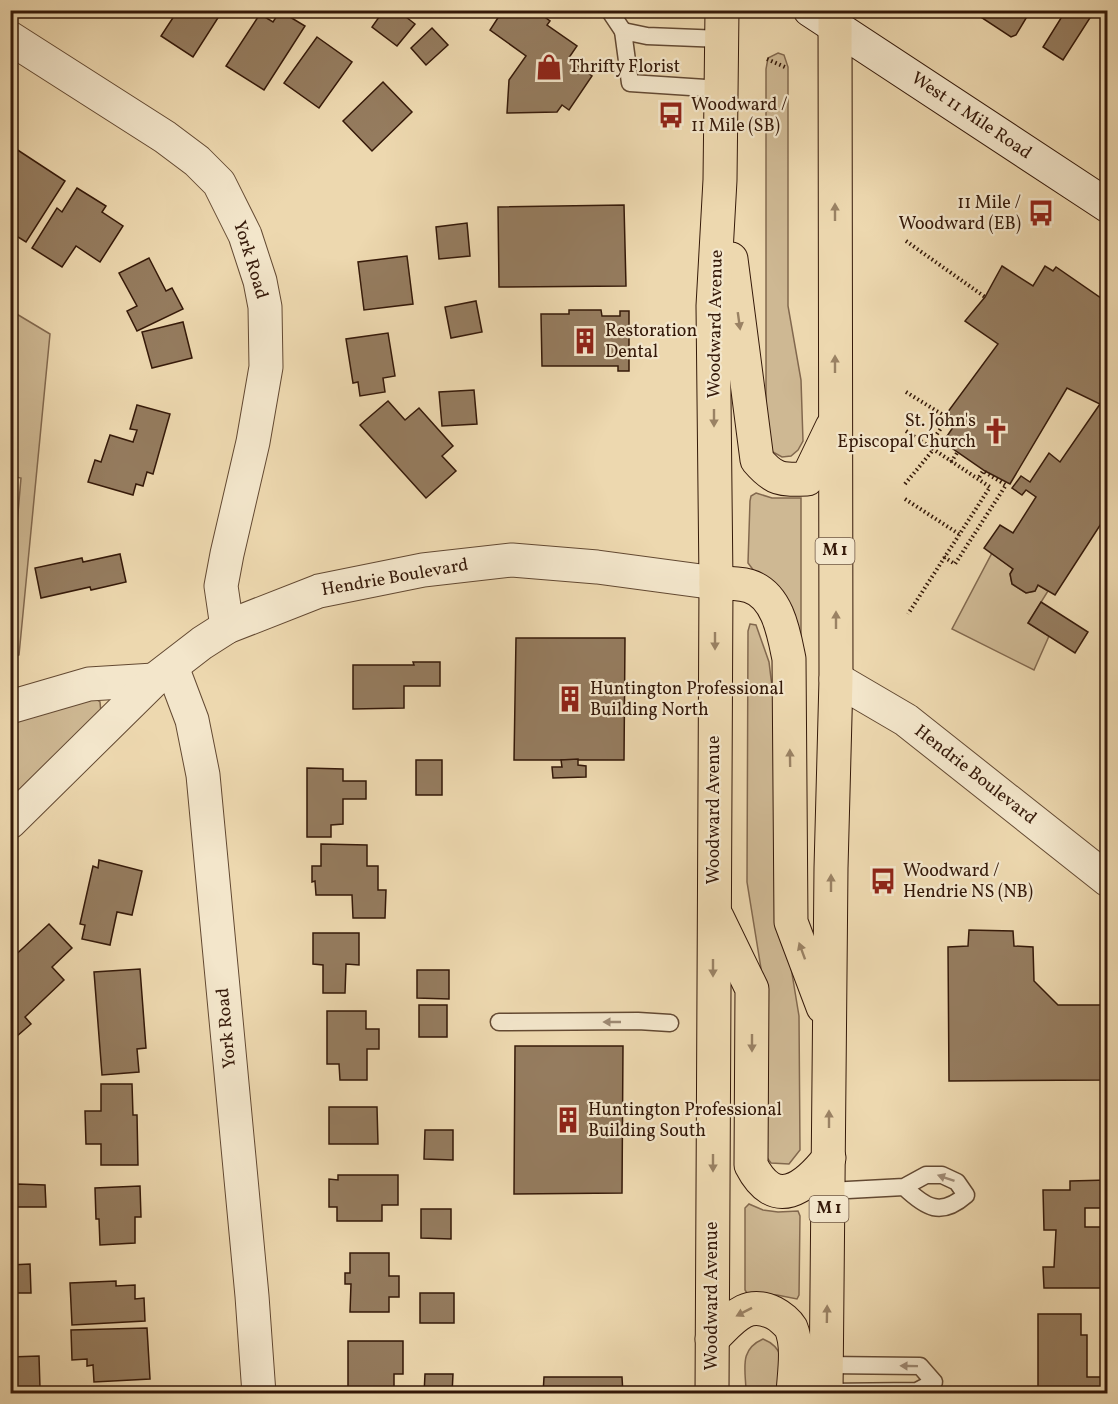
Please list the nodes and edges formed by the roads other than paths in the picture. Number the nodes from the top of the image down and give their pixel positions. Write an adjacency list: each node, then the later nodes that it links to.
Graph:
1 (609, 10): 4 (lane)
2 (827, 16): 8 (street, West 11 Mile Road); 9 (main road, M 1, one-way to 2)
3 (722, 25): 4 (lane); 6 (main road, Woodward Avenue)
4 (622, 31): 6 (lane)
5 (10, 38): 11 (street, York Road)
6 (721, 90): 7 (main road, Woodward Avenue)
7 (720, 180): 9 (main road, one-way to 9); 10 (main road, Woodward Avenue, one-way to 10)
8 (1107, 206)
9 (835, 423): 13 (main road, M 1, one-way to 9)
10 (716, 583): 11 (street, Hendrie Boulevard); 17 (main road, Woodward Avenue, one-way to 17); 20 (main road, one-way to 10)
11 (227, 627): 12 (street, Hendrie Boulevard)
12 (163, 673): 14 (street); 15 (street, Hendrie Boulevard); 26 (street, York Road)
13 (836, 679): 16 (street, Hendrie Boulevard); 20 (main road, M 1, one-way to 13)
14 (10, 706)
15 (10, 822)
16 (1107, 880)
17 (714, 910): 21 (main road, one-way to 21); 24 (main road, Woodward Avenue, one-way to 24)
18 (499, 1022): 19 (lane, one-way to 18)
19 (670, 1023)
20 (830, 1025): 21 (main road, M 1, one-way to 20)
21 (829, 1158): 23 (main road, M 1)
22 (904, 1187): 23 (lane)
23 (829, 1191): 25 (main road, M 1, one-way to 23)
24 (712, 1339): 27 (main road, Woodward Avenue); 28 (main road, one-way to 24)
25 (826, 1384): 25 (lane, one-way to 25)
26 (259, 1394)
27 (712, 1394)
28 (794, 1394)

